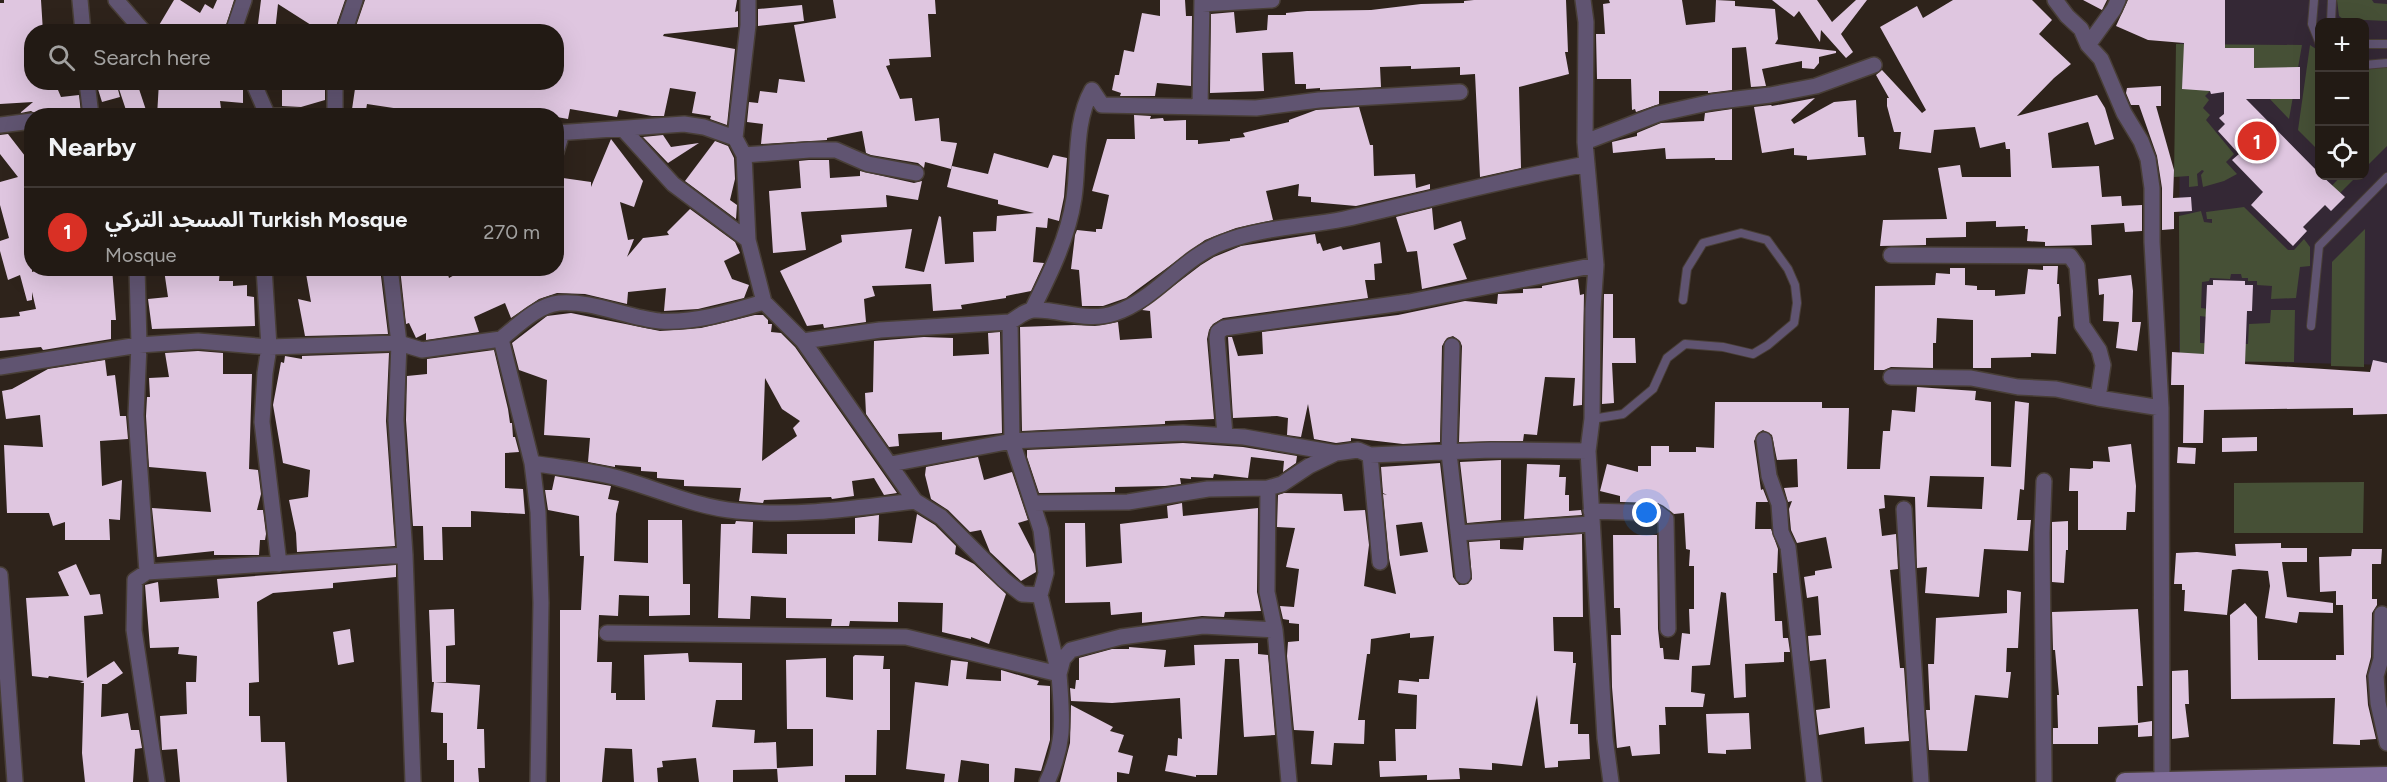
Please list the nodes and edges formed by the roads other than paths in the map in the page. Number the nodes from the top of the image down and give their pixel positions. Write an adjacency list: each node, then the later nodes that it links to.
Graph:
1 (80, 0): 14 (street)
2 (116, 0): 15 (street)
3 (244, 0): 16 (street)
4 (355, 0): 17 (street)
5 (748, 0): 37 (street)
6 (1272, 0): 12 (street)
7 (1583, 0): 38 (street)
8 (2055, 0): 21 (street)
9 (2118, 0): 21 (street)
10 (2314, 0): 18 (lane)
11 (2332, 0): 13 (lane)
12 (1202, 2): 29 (street)
13 (2331, 18)
14 (82, 24)
15 (137, 24)
16 (236, 24)
17 (347, 24)
18 (2315, 33)
19 (2369, 44): 20 (lane)
20 (2387, 44)
21 (2088, 45): 63 (street)
22 (2387, 63): 24 (lane)
23 (1874, 65): 38 (street)
24 (2369, 65)
25 (88, 90): 30 (street)
26 (257, 90): 31 (street)
27 (335, 90): 32 (street)
28 (1460, 92): 29 (street)
29 (1200, 107): 51 (street)
30 (90, 108)
31 (263, 108)
32 (335, 108)
33 (24, 123): 34 (street)
34 (0, 125)
35 (623, 129): 36 (street); 37 (street); 43 (street)
36 (564, 133)
37 (735, 138): 39 (street)
38 (1585, 142): 40 (street)
39 (744, 155): 41 (street); 43 (street)
40 (1587, 164): 45 (street); 51 (street)
41 (915, 174)
42 (2387, 177): 53 (lane)
43 (748, 240): 50 (street)
44 (1891, 255): 62 (street)
45 (1596, 265): 64 (street); 65 (street)
46 (137, 276): 57 (street)
47 (265, 276): 59 (street)
48 (391, 276): 56 (street)
49 (1683, 300): 64 (lane)
50 (764, 302): 54 (street); 55 (street)
51 (1032, 310): 52 (street)
52 (1010, 322): 55 (street); 67 (street)
53 (2311, 326)
54 (501, 339): 56 (street); 72 (street)
55 (803, 341): 73 (street)
56 (399, 343): 59 (street); 81 (street)
57 (139, 345): 59 (street); 60 (street); 84 (street)
58 (1452, 346): 70 (street)
59 (269, 347): 83 (street)
60 (0, 367)
61 (1891, 378): 62 (street)
62 (2098, 398): 63 (street)
63 (2161, 408): 106 (street)
64 (1592, 418): 68 (street)
65 (1225, 435): 67 (street); 69 (street)
66 (1764, 440): 102 (street)
67 (1012, 441): 73 (street); 77 (street)
68 (1588, 451): 70 (street); 79 (street)
69 (1336, 453): 71 (street); 75 (street)
70 (1449, 453): 71 (street); 80 (street)
71 (1370, 455): 82 (street)
72 (532, 463): 76 (street); 98 (street)
73 (891, 464): 76 (street)
74 (2044, 481): 104 (street)
75 (1268, 488): 77 (street); 90 (street)
76 (915, 501): 87 (street)
77 (1033, 503): 87 (street)
78 (1904, 509): 103 (street)
79 (1591, 518): 80 (street); 89 (street); 101 (street)
80 (1458, 533): 86 (street)
81 (405, 555): 83 (street); 97 (street)
82 (1380, 562)
83 (279, 564): 84 (street)
84 (147, 572): 96 (street)
85 (0, 575): 95 (street)
86 (1463, 576)
87 (1040, 595): 92 (street)
88 (2382, 614): 93 (street)
89 (1668, 629)
90 (1275, 630): 92 (street); 100 (street)
91 (607, 633): 92 (street)
92 (1059, 674): 99 (street)
93 (2387, 743)
94 (2387, 776): 106 (main road)
95 (15, 782)
96 (157, 782)
97 (413, 782)
98 (538, 782)
99 (1047, 782)
100 (1289, 782)
101 (1611, 782)
102 (1814, 782)
103 (1921, 782)
104 (2044, 782)
105 (2125, 782): 106 (main road)
106 (2162, 782)

